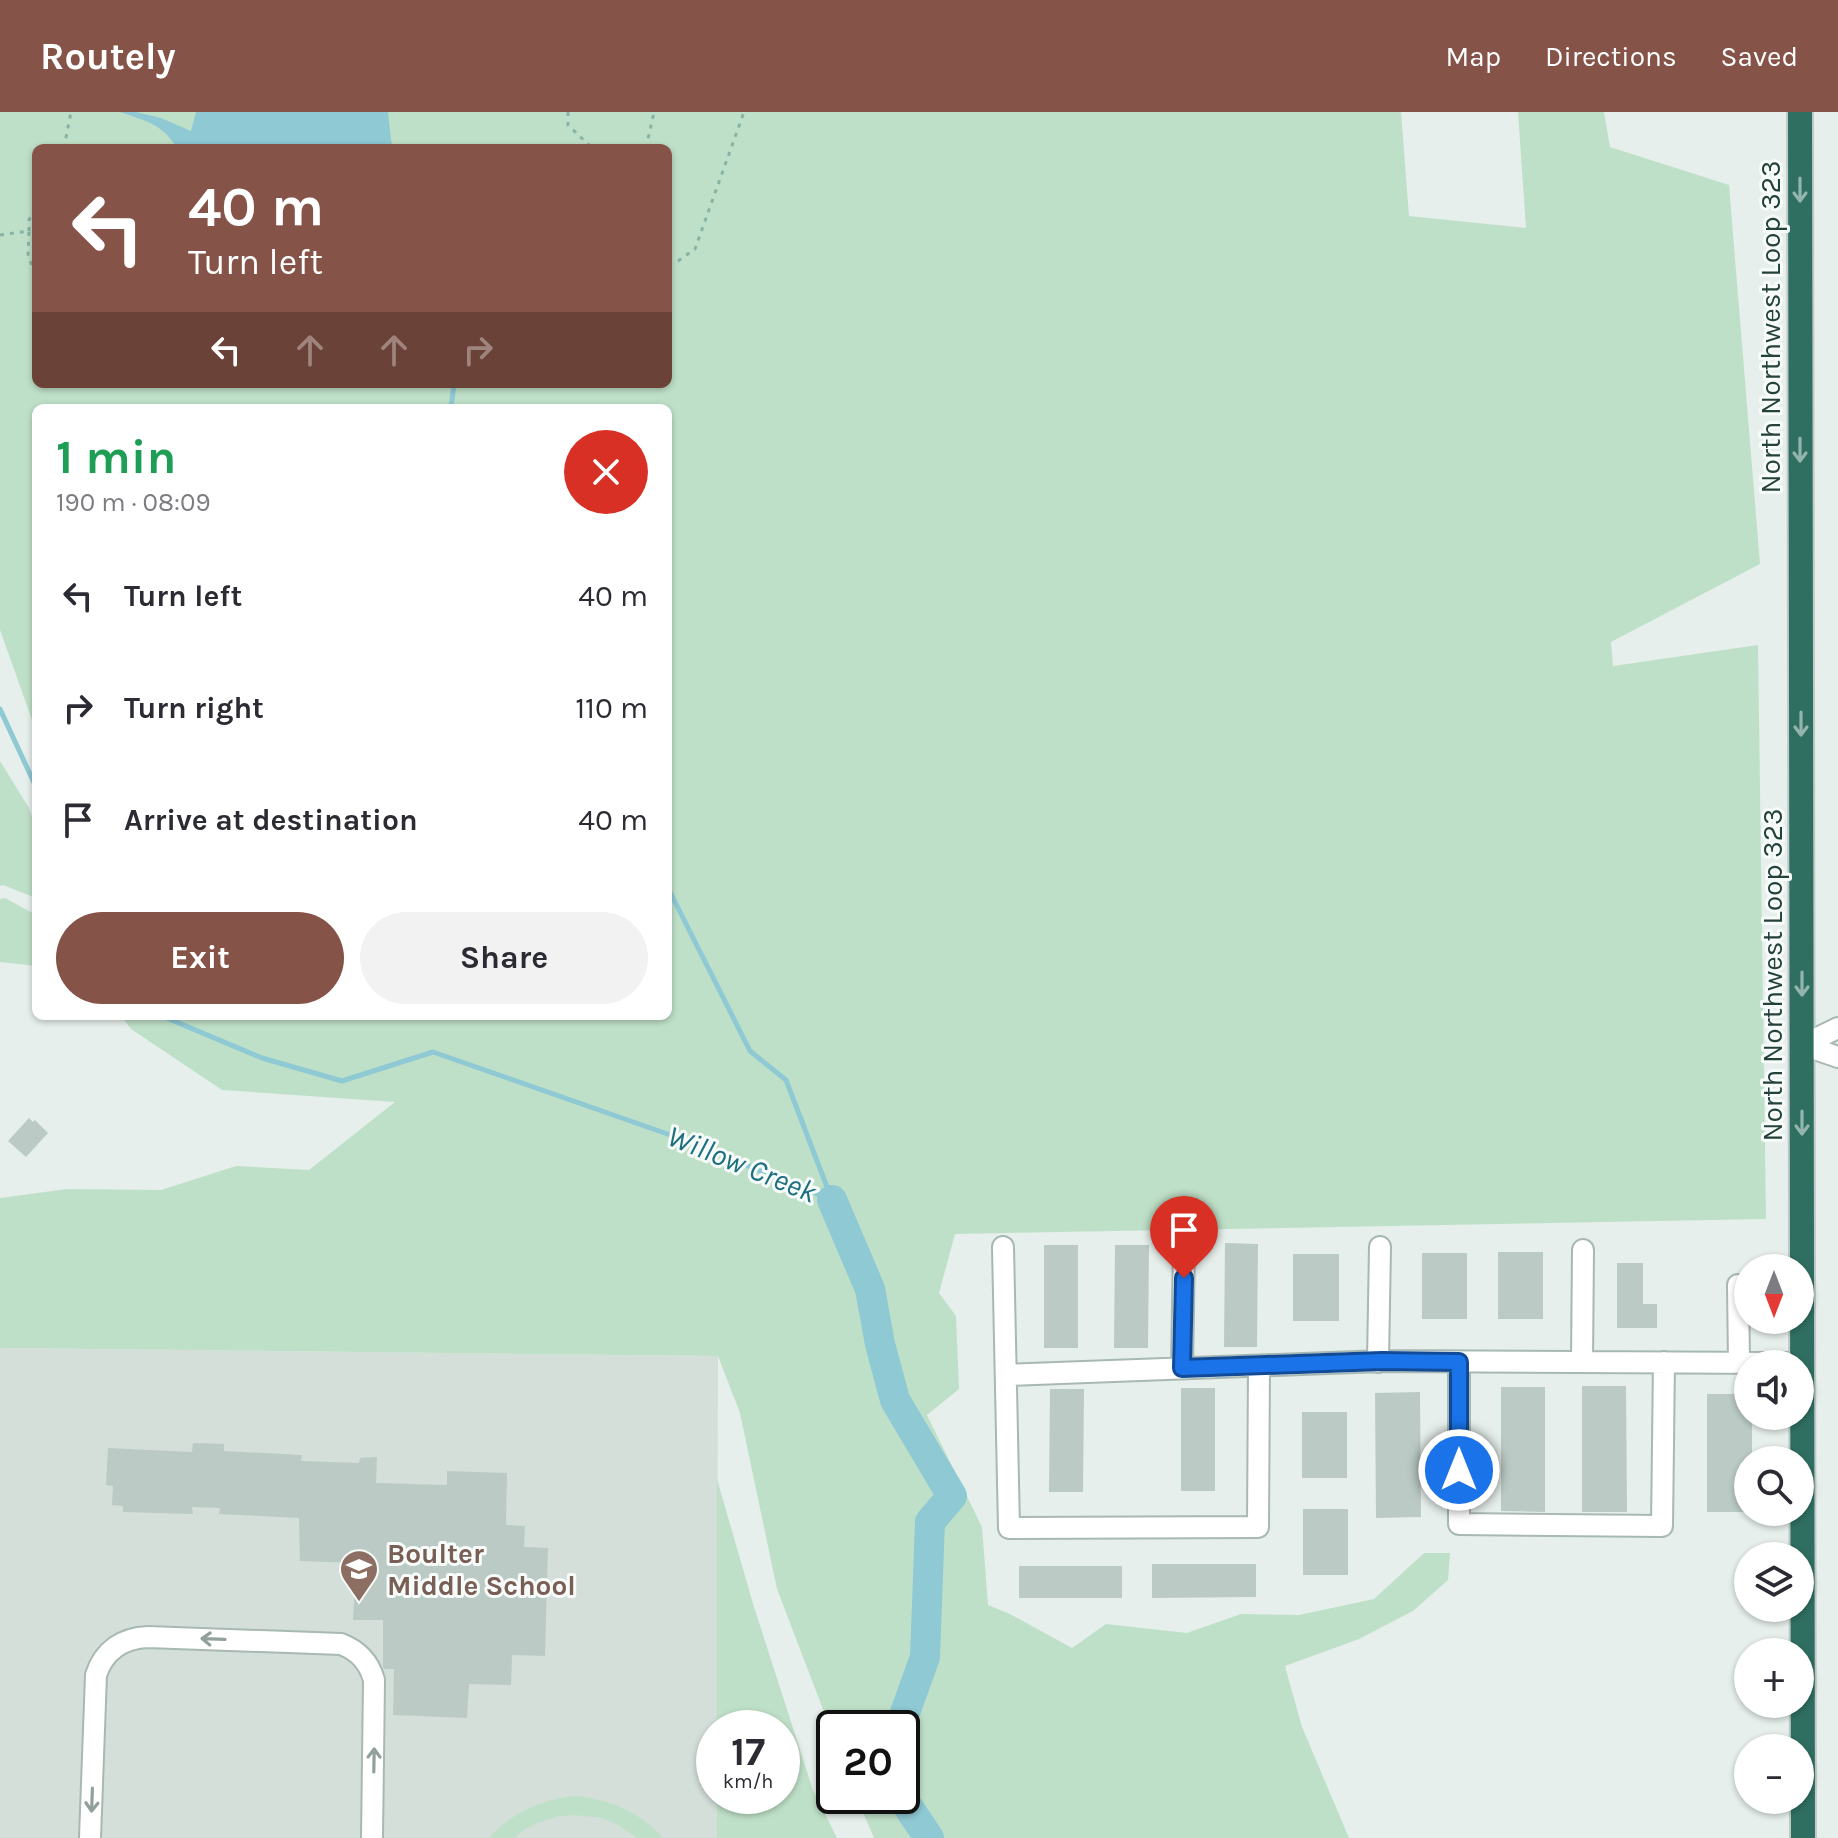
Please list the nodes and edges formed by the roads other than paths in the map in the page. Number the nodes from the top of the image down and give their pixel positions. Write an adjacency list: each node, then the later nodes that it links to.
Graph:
1 (1800, 112): 3 (highway, North Northwest Loop 323, one-way to 3)
2 (1838, 1028): 3 (street)
3 (1803, 1045): 4 (street); 9 (highway, North Northwest Loop 323, one-way to 9)
4 (1838, 1057)
5 (1003, 1247): 17 (street)
6 (1184, 1247): 16 (street)
7 (1380, 1247): 10 (street)
8 (1583, 1250): 12 (street)
9 (1802, 1350)
10 (1378, 1362): 11 (street); 15 (street)
11 (1459, 1362): 12 (street); 13 (street)
12 (1582, 1362): 13 (street)
13 (1664, 1362): 14 (street)
14 (1734, 1363)
15 (1259, 1366): 16 (street); 17 (street)
16 (1182, 1368): 17 (street)
17 (1006, 1375)
18 (1802, 1430): 19 (highway, North Northwest Loop 323)
19 (1803, 1638)
20 (1814, 1710): 25 (highway)
21 (1803, 1718): 24 (highway, North Northwest Loop 323)
22 (90, 1838): 23 (street, one-way to 22)
23 (372, 1838)
24 (1803, 1838)
25 (1817, 1838)

